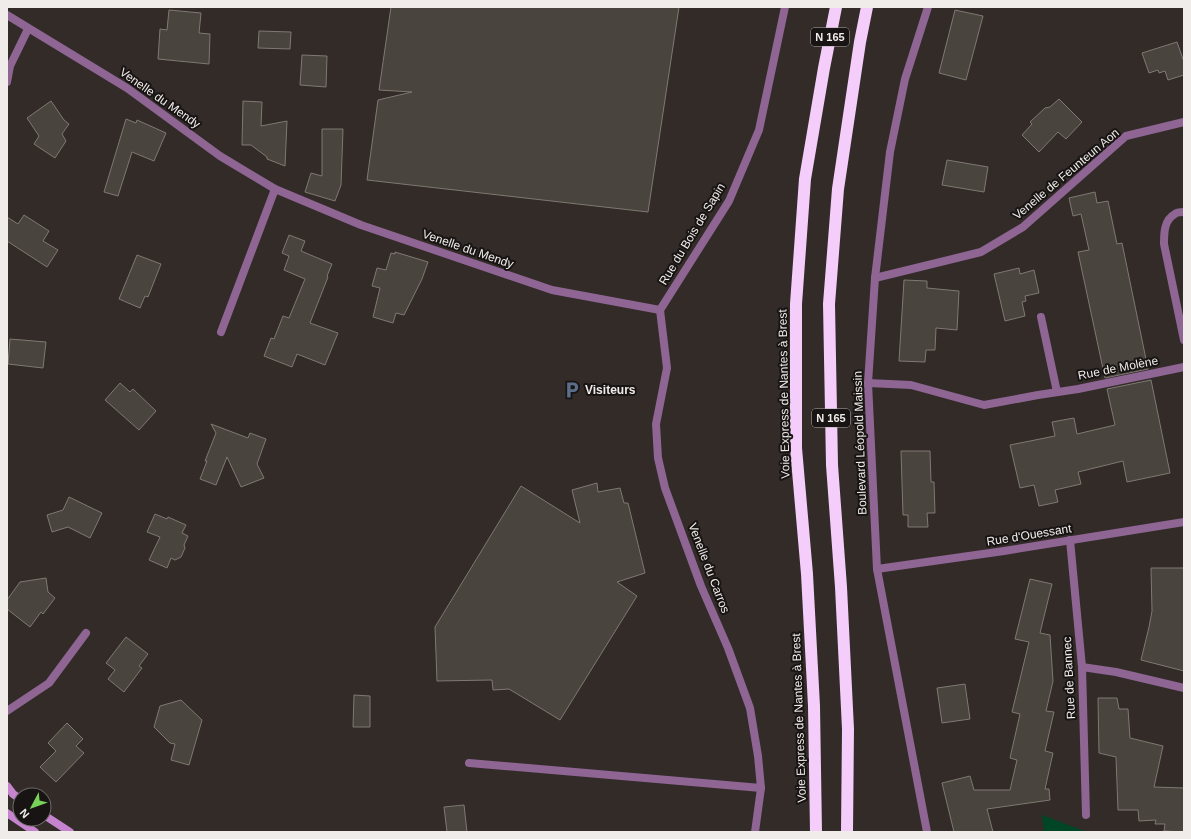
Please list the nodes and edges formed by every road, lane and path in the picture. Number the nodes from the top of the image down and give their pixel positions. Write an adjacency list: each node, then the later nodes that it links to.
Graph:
1 (785, 7): 12 (street, Rue du Bois de Sapin)
2 (836, 7): 34 (highway, Voie Express de Nantes à Brest / N 165)
3 (868, 7): 35 (highway, N 165)
4 (928, 7): 11 (street, Boulevard Léopold Maissin)
5 (7, 15): 6 (street, Venelle du Mendy)
6 (28, 29): 7 (street); 9 (street, Venelle du Mendy)
7 (7, 82)
8 (1184, 122): 11 (street, Venelle de Feunteun Aon)
9 (275, 189): 12 (street, Venelle du Mendy); 14 (street)
10 (1184, 212): 15 (street)
11 (875, 278): 17 (street, Boulevard Léopold Maissin)
12 (660, 310): 27 (street, Venelle du Carros)
13 (1041, 317): 18 (street)
14 (221, 332)
15 (1184, 340)
16 (1184, 367): 18 (street, Rue de Molène)
17 (868, 383): 18 (street, Rue de Molène); 21 (street, Boulevard Léopold Maissin)
18 (1057, 392)
19 (1184, 522): 20 (street, Rue d'Ouessant)
20 (1070, 540): 21 (street, Rue d'Ouessant); 23 (street, Rue de Bannec)
21 (877, 569): 36 (street, Boulevard Léopold Maissin)
22 (86, 633): 25 (street)
23 (1082, 667): 24 (street); 29 (street, Rue de Bannec)
24 (1184, 688)
25 (7, 711)
26 (468, 763): 27 (street)
27 (760, 788): 33 (street, Venelle du Carros)
28 (7, 813): 31 (street)
29 (1086, 815)
30 (52, 820): 32 (street)
31 (35, 832)
32 (70, 832)
33 (755, 832)
34 (816, 832)
35 (847, 832)
36 (927, 832)

